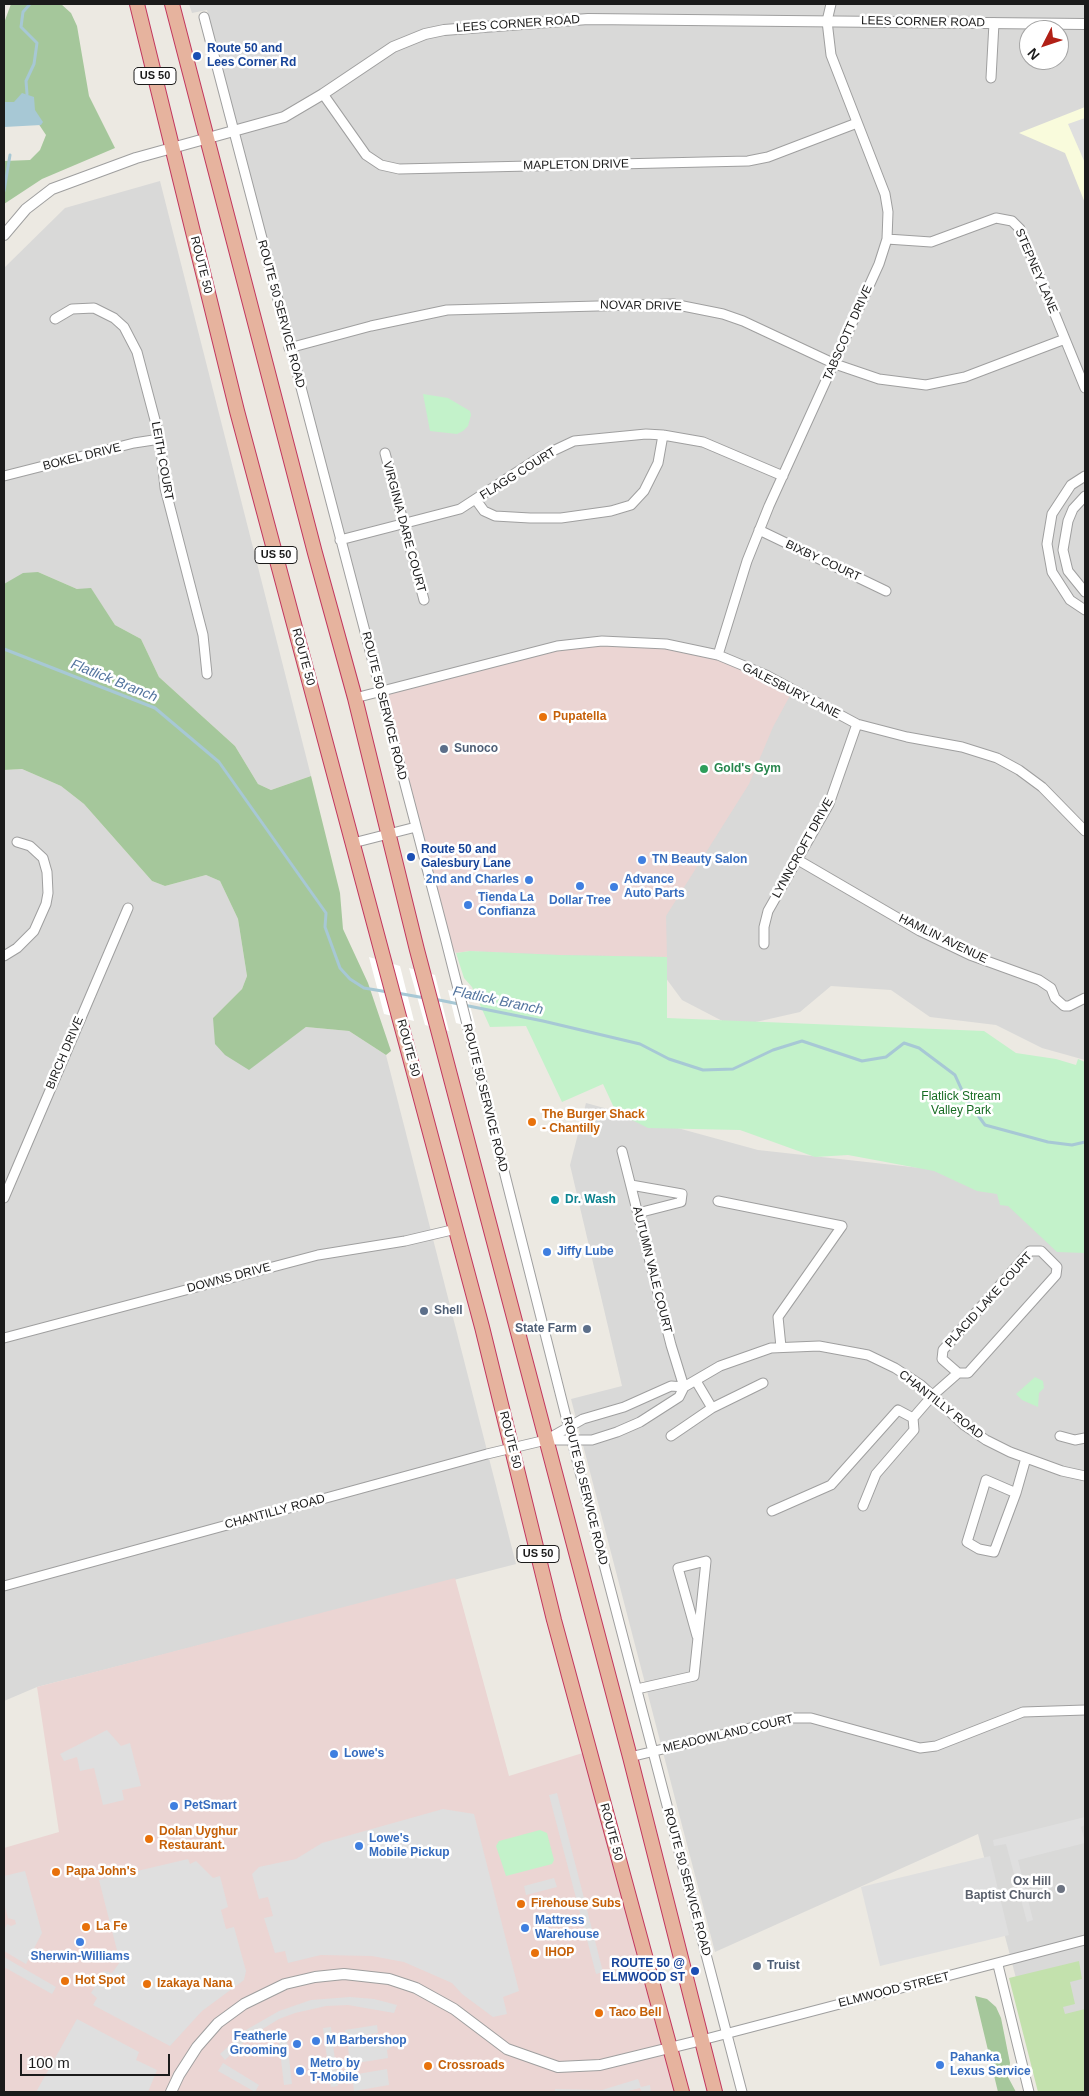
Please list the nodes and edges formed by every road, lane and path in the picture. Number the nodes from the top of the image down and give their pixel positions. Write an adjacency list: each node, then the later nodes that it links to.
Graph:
1 (137, 4): 13 (highway, ROUTE 50 / US 50)
2 (172, 4): 12 (highway, US 50)
3 (831, 4): 5 (street, TABSCOTT DRIVE)
4 (204, 17): 11 (street, ROUTE 50 SERVICE ROAD)
5 (828, 21): 6 (street, LEES CORNER ROAD); 9 (street, LEES CORNER ROAD); 10 (street, TABSCOTT DRIVE)
6 (994, 23): 7 (street, LEES CORNER ROAD); 8 (street)
7 (1085, 24)
8 (991, 78)
9 (323, 94): 10 (street, MAPLETON DRIVE); 11 (street, LEES CORNER ROAD)
10 (857, 123): 15 (street, TABSCOTT DRIVE)
11 (233, 131): 12 (street, LEES CORNER ROAD); 18 (street, ROUTE 50 SERVICE ROAD)
12 (209, 139): 13 (street, LEES CORNER ROAD); 39 (highway, US 50)
13 (172, 148): 14 (street, LEES CORNER ROAD); 45 (highway, ROUTE 50 / US 50)
14 (4, 235)
15 (887, 239): 17 (street, STEPNEY LANE); 19 (street, TABSCOTT DRIVE)
16 (55, 319): 22 (street, LEITH COURT)
17 (1065, 339): 19 (street, NOVAR DRIVE); 20 (street, STEPNEY LANE)
18 (289, 348): 19 (street, NOVAR DRIVE); 31 (street, ROUTE 50 SERVICE ROAD)
19 (835, 364): 25 (street, TABSCOTT DRIVE)
20 (1085, 388)
21 (664, 435): 25 (street, FLAGG COURT); 28 (street, FLAGG COURT); 28 (street)
22 (160, 439): 24 (street, BOKEL DRIVE); 37 (street, LEITH COURT)
23 (385, 453): 29 (street, VIRGINIA DARE COURT)
24 (4, 476)
25 (783, 476): 30 (street, TABSCOTT DRIVE)
26 (1085, 476): 35 (street)
27 (1085, 496): 33 (street)
28 (476, 500): 29 (street, FLAGG COURT)
29 (404, 526): 31 (street, FLAGG COURT); 34 (street, VIRGINIA DARE COURT)
30 (759, 530): 32 (street, BIXBY COURT); 36 (street, TABSCOTT DRIVE)
31 (340, 540): 38 (street, ROUTE 50 SERVICE ROAD)
32 (886, 591)
33 (1085, 592)
34 (424, 600)
35 (1085, 610)
36 (718, 654): 38 (street, GALESBURY LANE); 40 (street, GALESBURY LANE)
37 (207, 674)
38 (379, 691): 39 (street, GALESBURY LANE); 41 (street, ROUTE 50 SERVICE ROAD)
39 (354, 698): 43 (highway, US 50)
40 (858, 724): 42 (street, GALESBURY LANE); 46 (street, LYNNCROFT DRIVE)
41 (416, 827): 43 (street); 66 (street, ROUTE 50 SERVICE ROAD)
42 (1085, 831)
43 (389, 834): 45 (street); 70 (highway, US 50)
44 (16, 842): 49 (street)
45 (353, 843): 56 (highway, ROUTE 50 / US 50)
46 (798, 860): 48 (street, LYNNCROFT DRIVE); 50 (street, HAMLIN AVENUE)
47 (128, 908): 53 (street, BIRCH DRIVE)
48 (764, 944)
49 (4, 956)
50 (1085, 998)
51 (622, 1151): 52 (street, AUTUMN VALE COURT)
52 (631, 1185): 55 (street, AUTUMN VALE COURT); 55 (street)
53 (4, 1198)
54 (718, 1201): 58 (street)
55 (638, 1213): 62 (street, AUTUMN VALE COURT)
56 (456, 1229): 57 (street, DOWNS DRIVE); 72 (highway, ROUTE 50 / US 50)
57 (4, 1338)
58 (781, 1347): 60 (street, CHANTILLY ROAD); 63 (street, CHANTILLY ROAD)
59 (958, 1373): 59 (street, PLACID LAKE COURT); 63 (street, PLACID LAKE COURT)
60 (696, 1381): 62 (street, CHANTILLY ROAD); 64 (street)
61 (763, 1384): 64 (street)
62 (684, 1387): 66 (street, CHANTILLY ROAD); 71 (street, CHANTILLY ROAD)
63 (933, 1395): 65 (street, PLACID LAKE COURT); 73 (street, CHANTILLY ROAD)
64 (712, 1408): 67 (street)
65 (913, 1418): 76 (street); 77 (street)
66 (568, 1427): 70 (street, CHANTILLY ROAD); 71 (street, ROUTE 50 SERVICE ROAD)
67 (672, 1436)
68 (1060, 1436): 69 (street)
69 (1085, 1438)
70 (546, 1440): 71 (street, CHANTILLY ROAD); 72 (street, CHANTILLY ROAD); 83 (highway, US 50)
71 (572, 1440): 80 (street, ROUTE 50 SERVICE ROAD)
72 (512, 1448): 78 (street, CHANTILLY ROAD); 88 (highway, ROUTE 50 / US 50)
73 (1026, 1458): 74 (street, CHANTILLY ROAD); 75 (street)
74 (1085, 1476)
75 (1016, 1493): 75 (street)
76 (863, 1506)
77 (772, 1511)
78 (4, 1586)
79 (697, 1636): 79 (street); 80 (street)
80 (637, 1689): 82 (street, ROUTE 50 SERVICE ROAD)
81 (1085, 1710): 82 (street, MEADOWLAND COURT)
82 (652, 1752): 83 (street, MEADOWLAND COURT); 86 (street, ROUTE 50 SERVICE ROAD)
83 (630, 1758): 87 (highway, US 50)
84 (1085, 1940): 85 (street, ELMWOOD STREET)
85 (998, 1965): 86 (street, ELMWOOD STREET); 93 (street)
86 (727, 2035): 87 (street, ELMWOOD STREET); 92 (street, ROUTE 50 SERVICE ROAD)
87 (702, 2040): 88 (street); 91 (highway, US 50)
88 (671, 2048): 89 (street); 90 (highway, ROUTE 50 / US 50)
89 (171, 2092)
90 (682, 2092)
91 (715, 2092)
92 (742, 2092)
93 (1029, 2092)

